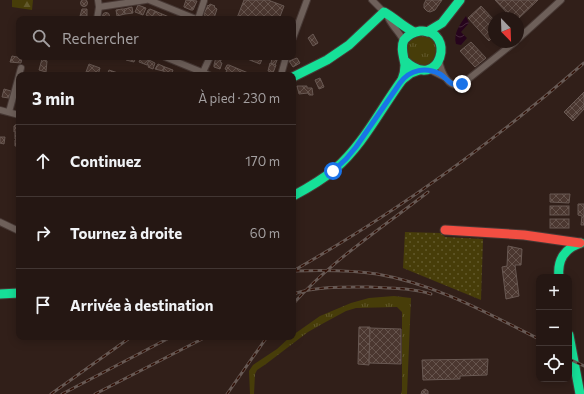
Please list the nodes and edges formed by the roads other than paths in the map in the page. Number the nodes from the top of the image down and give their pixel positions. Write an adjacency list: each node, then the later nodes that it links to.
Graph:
1 (98, 0): 9 (street)
2 (146, 0): 9 (street)
3 (149, 0): 12 (street)
4 (307, 0): 15 (street)
5 (372, 0): 10 (street)
6 (460, 0): 14 (street)
7 (561, 0): 18 (street)
8 (204, 1): 13 (street)
9 (99, 7): 11 (street)
10 (385, 14): 16 (street); 20 (street); 33 (street)
11 (98, 16)
12 (189, 16)
13 (198, 16)
14 (442, 23): 17 (street); 19 (street)
15 (296, 30)
16 (414, 32): 17 (street); 20 (street)
17 (427, 32): 19 (street)
18 (524, 34)
19 (439, 41): 26 (street)
20 (404, 42): 25 (street)
21 (507, 48): 34 (street)
22 (172, 60): 30 (street)
23 (209, 60): 31 (street)
24 (285, 60): 32 (street)
25 (404, 60): 28 (street); 35 (street)
26 (439, 60): 28 (street); 34 (street)
27 (21, 68): 29 (street)
28 (424, 70): 34 (street); 35 (street)
29 (20, 72)
30 (201, 72)
31 (206, 72)
32 (282, 72)
33 (296, 76)
34 (446, 78)
35 (402, 80): 40 (street)
36 (16, 86): 38 (street)
37 (0, 110): 38 (street)
38 (9, 112): 39 (street)
39 (16, 114)
40 (296, 194)
41 (0, 222): 42 (street)
42 (16, 230)
43 (445, 230): 44 (street)
44 (559, 240): 45 (street); 46 (street)
45 (583, 244): 46 (street)
46 (568, 251): 47 (street)
47 (561, 274)
48 (16, 293): 49 (street)
49 (0, 294)
50 (571, 346): 51 (street)
51 (580, 394)

